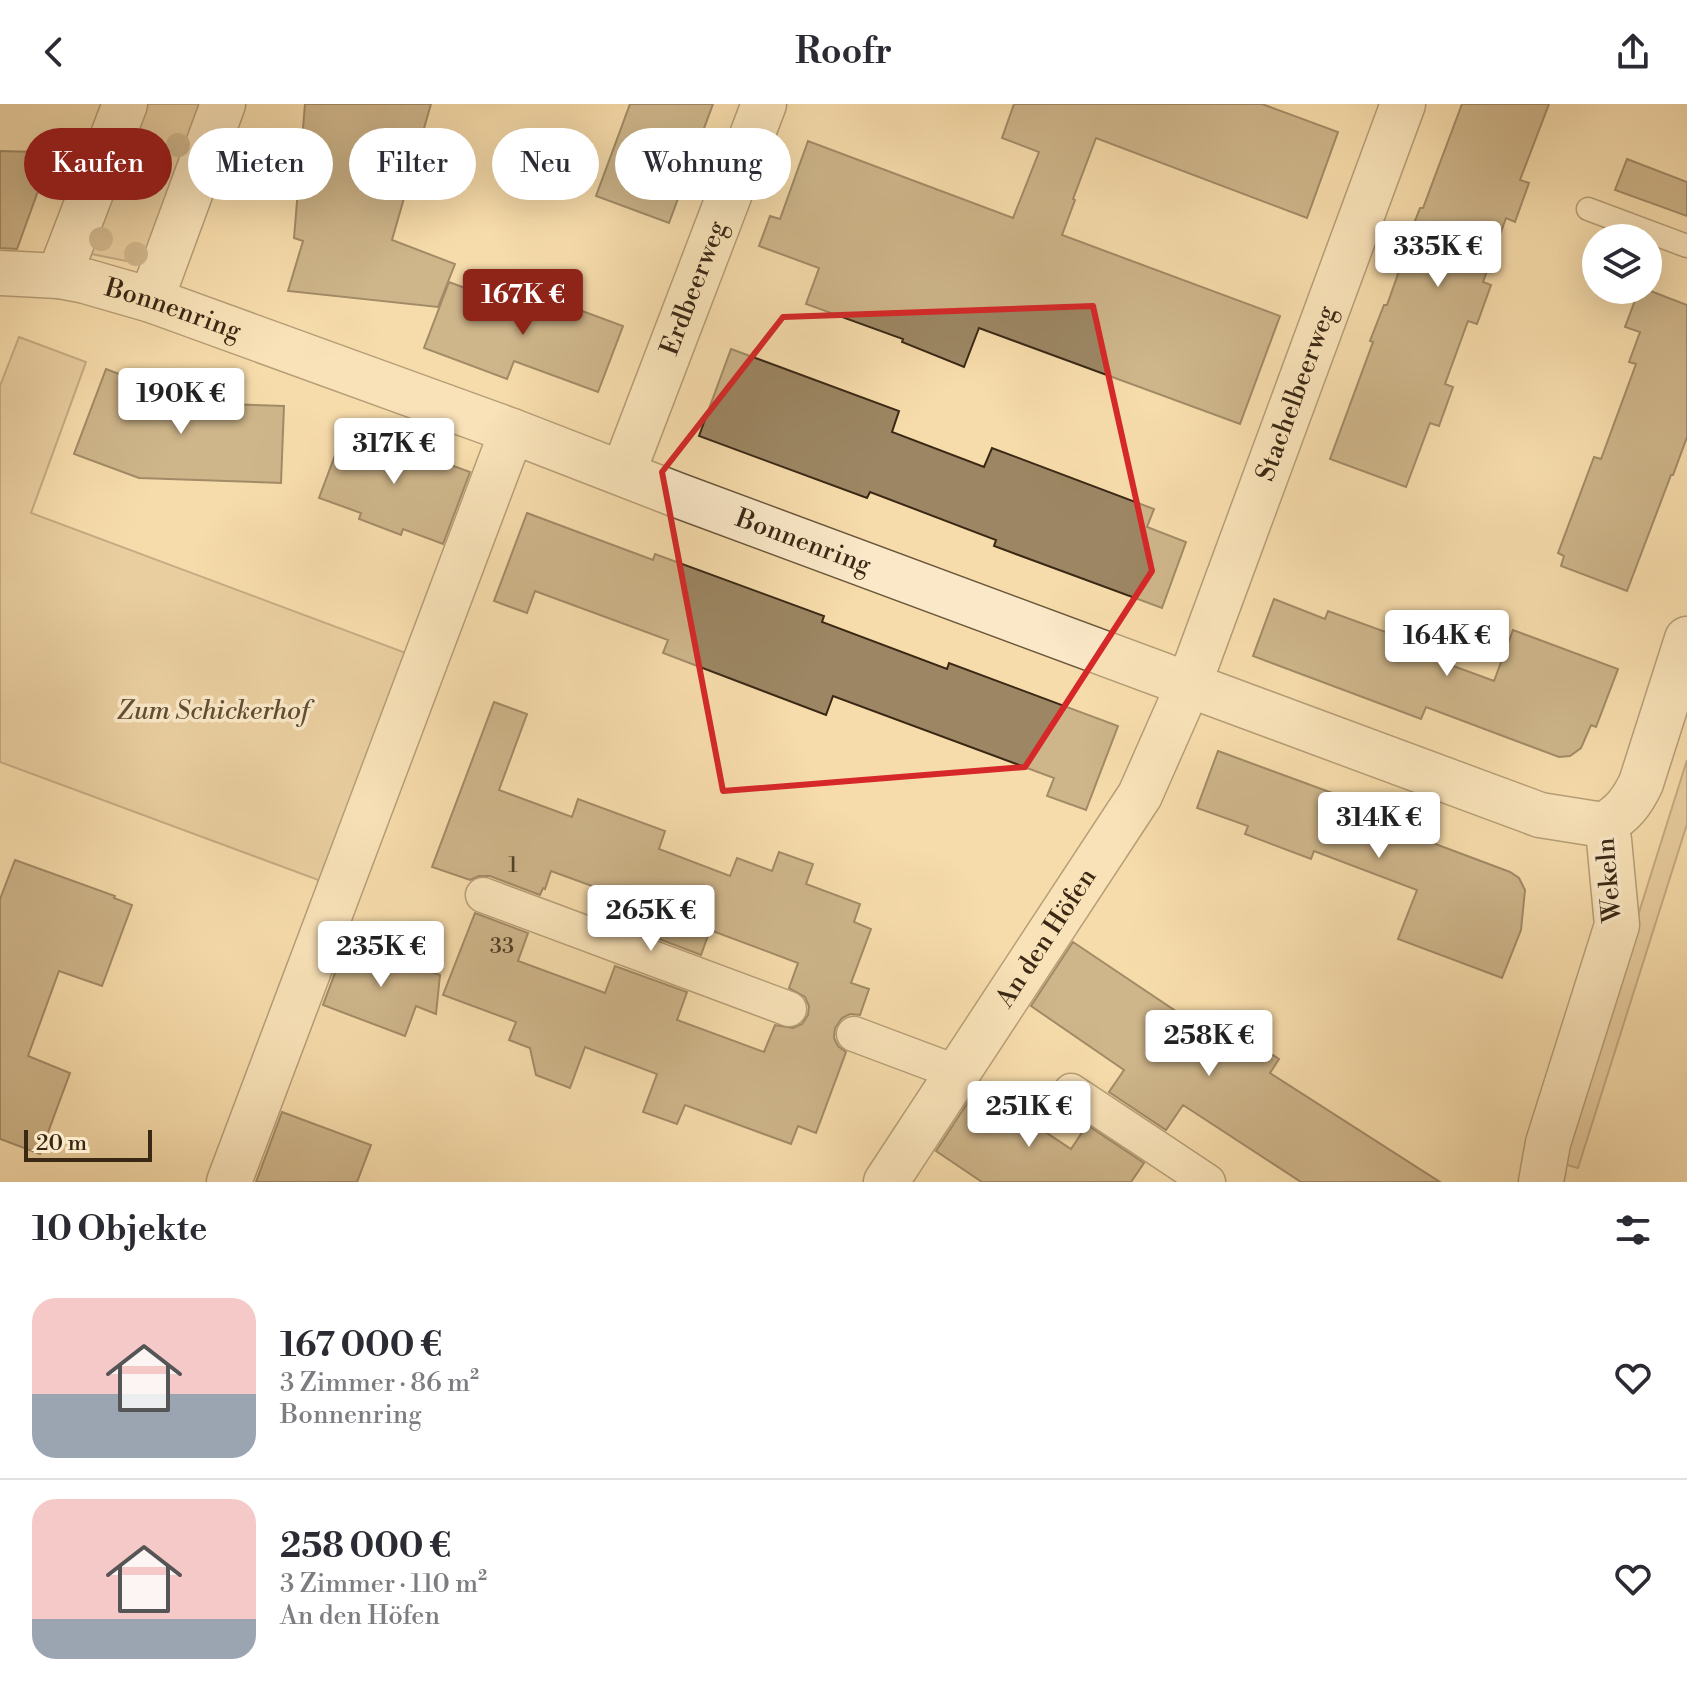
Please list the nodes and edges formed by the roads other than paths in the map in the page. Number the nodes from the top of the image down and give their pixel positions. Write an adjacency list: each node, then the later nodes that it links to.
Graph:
1 (125, 104): 8 (street)
2 (223, 104): 9 (street)
3 (764, 104): 11 (street, Erdbeerweg)
4 (1391, 108): 13 (street, Stachelbeerweg)
5 (1588, 209): 6 (lane)
6 (1687, 246)
7 (0, 273): 8 (street, Bonnenring)
8 (59, 276): 9 (street, Bonnenring)
9 (151, 300): 10 (street, Bonnenring)
10 (512, 431): 11 (street, Bonnenring); 20 (street)
11 (623, 473): 13 (street, Bonnenring)
12 (1687, 639): 14 (street, Wekeln)
13 (1189, 684): 14 (street, Bonnenring); 18 (street, An den Höfen)
14 (1603, 825): 23 (street, Wekeln)
15 (483, 895): 16 (street)
16 (789, 1009)
17 (854, 1034): 18 (street)
18 (958, 1073): 21 (street, An den Höfen)
19 (1071, 1091): 22 (street)
20 (229, 1182)
21 (886, 1182)
22 (1208, 1182)
23 (1541, 1182)

